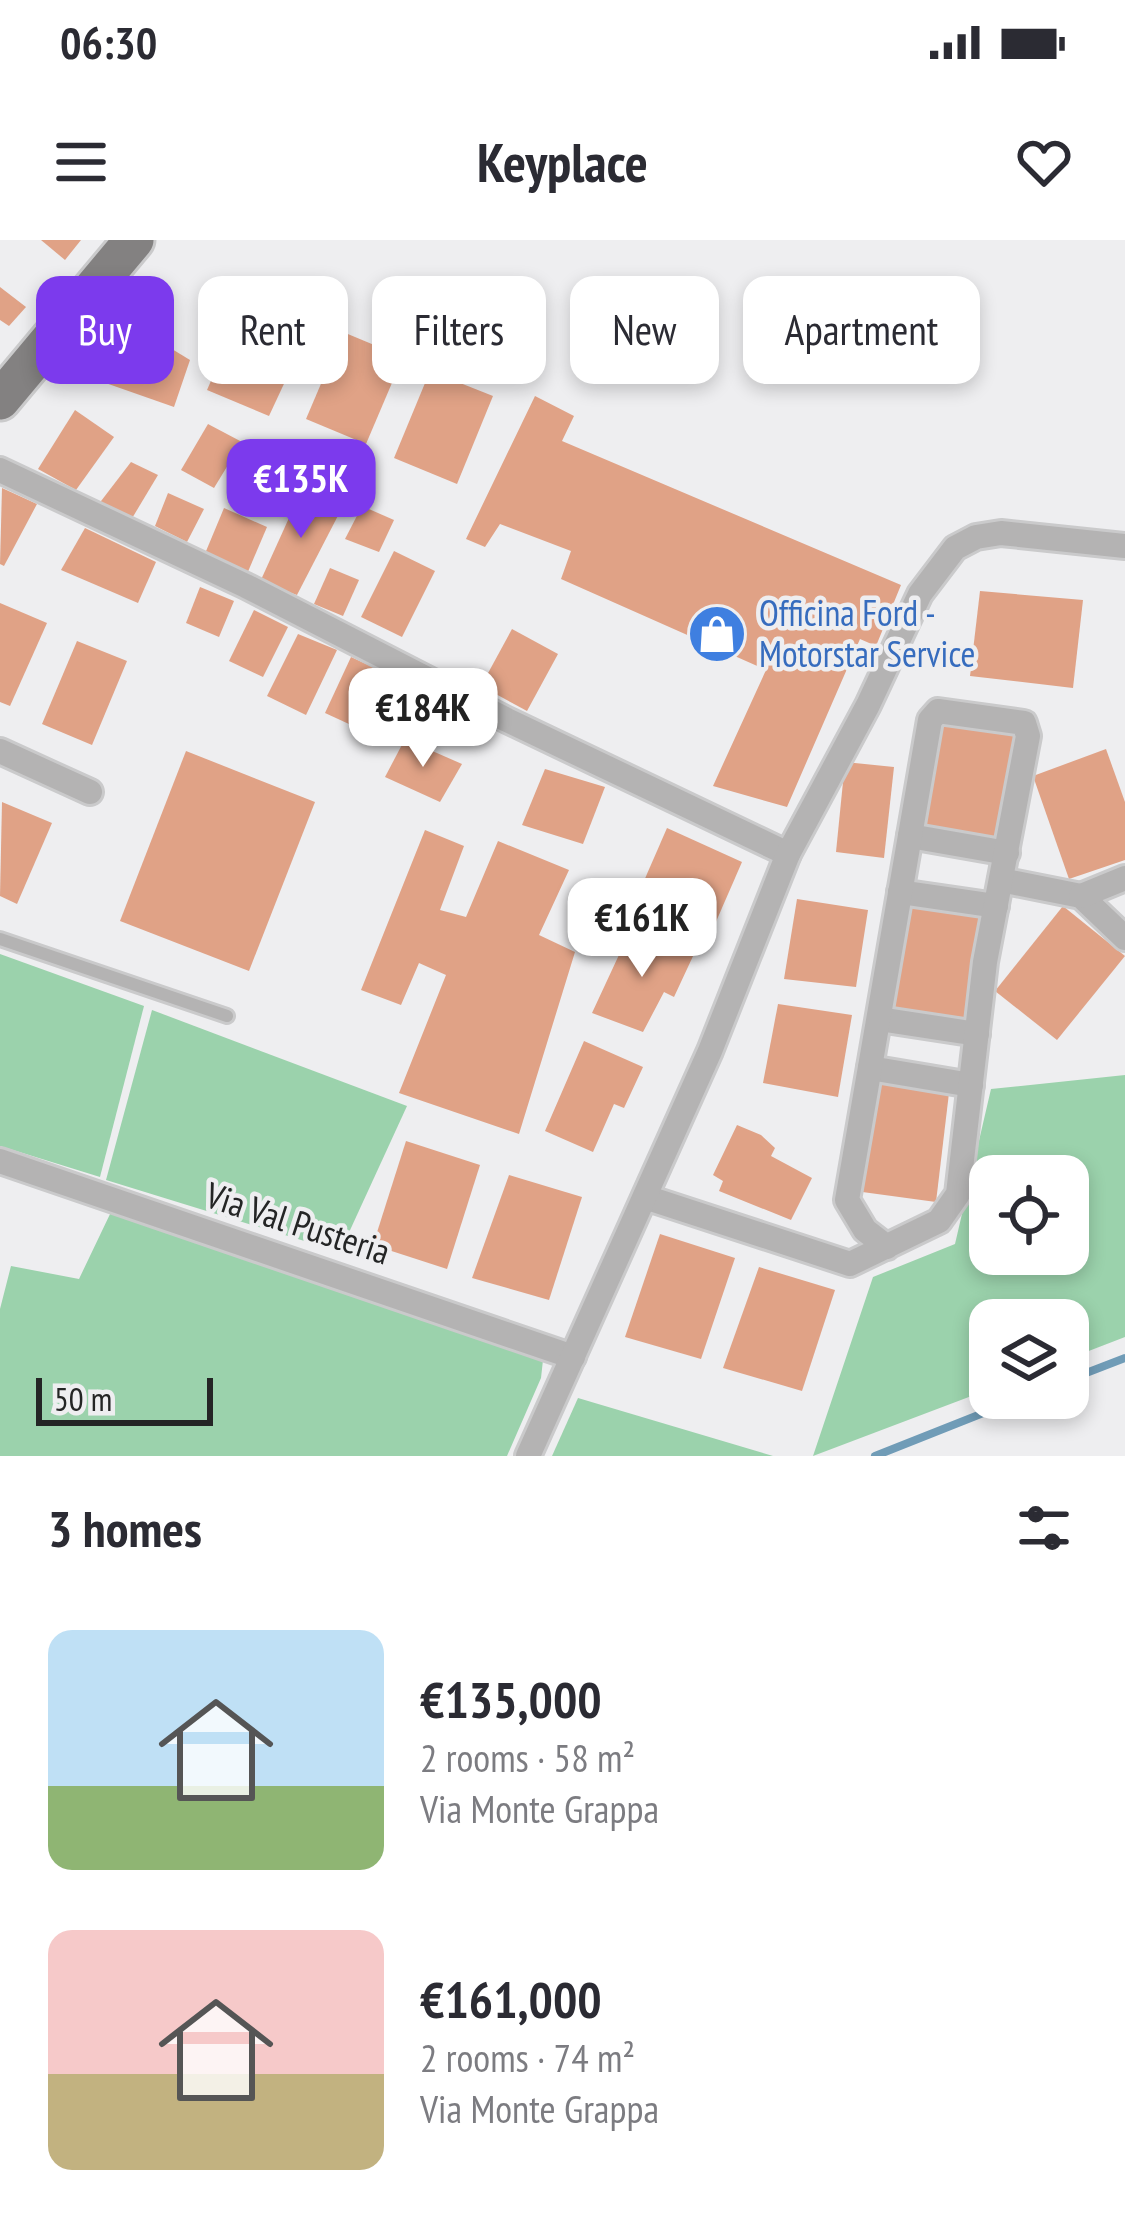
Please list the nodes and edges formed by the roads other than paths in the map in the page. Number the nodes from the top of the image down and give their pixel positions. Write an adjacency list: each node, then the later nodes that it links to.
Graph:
1 (134, 240): 2 (main road)
2 (0, 400)
3 (0, 470): 9 (street)
4 (1125, 546): 9 (street)
5 (0, 751): 6 (street)
6 (90, 792)
7 (910, 836): 8 (street); 8 (street); 12 (street)
8 (1006, 853): 11 (street)
9 (788, 854): 23 (street)
10 (1125, 878): 13 (street)
11 (1001, 880): 13 (street); 14 (street)
12 (900, 892): 14 (street); 18 (street)
13 (1081, 896): 15 (street)
14 (996, 906): 19 (street)
15 (1125, 938)
16 (0, 939): 17 (lane)
17 (227, 1016)
18 (879, 1019): 19 (street); 20 (street)
19 (977, 1034): 21 (street)
20 (870, 1068): 21 (street); 24 (street)
21 (971, 1084): 24 (street)
22 (0, 1161): 25 (street, Via Val Pusteria)
23 (645, 1197): 24 (street); 25 (street)
24 (887, 1247)
25 (573, 1357): 26 (street)
26 (528, 1456)

